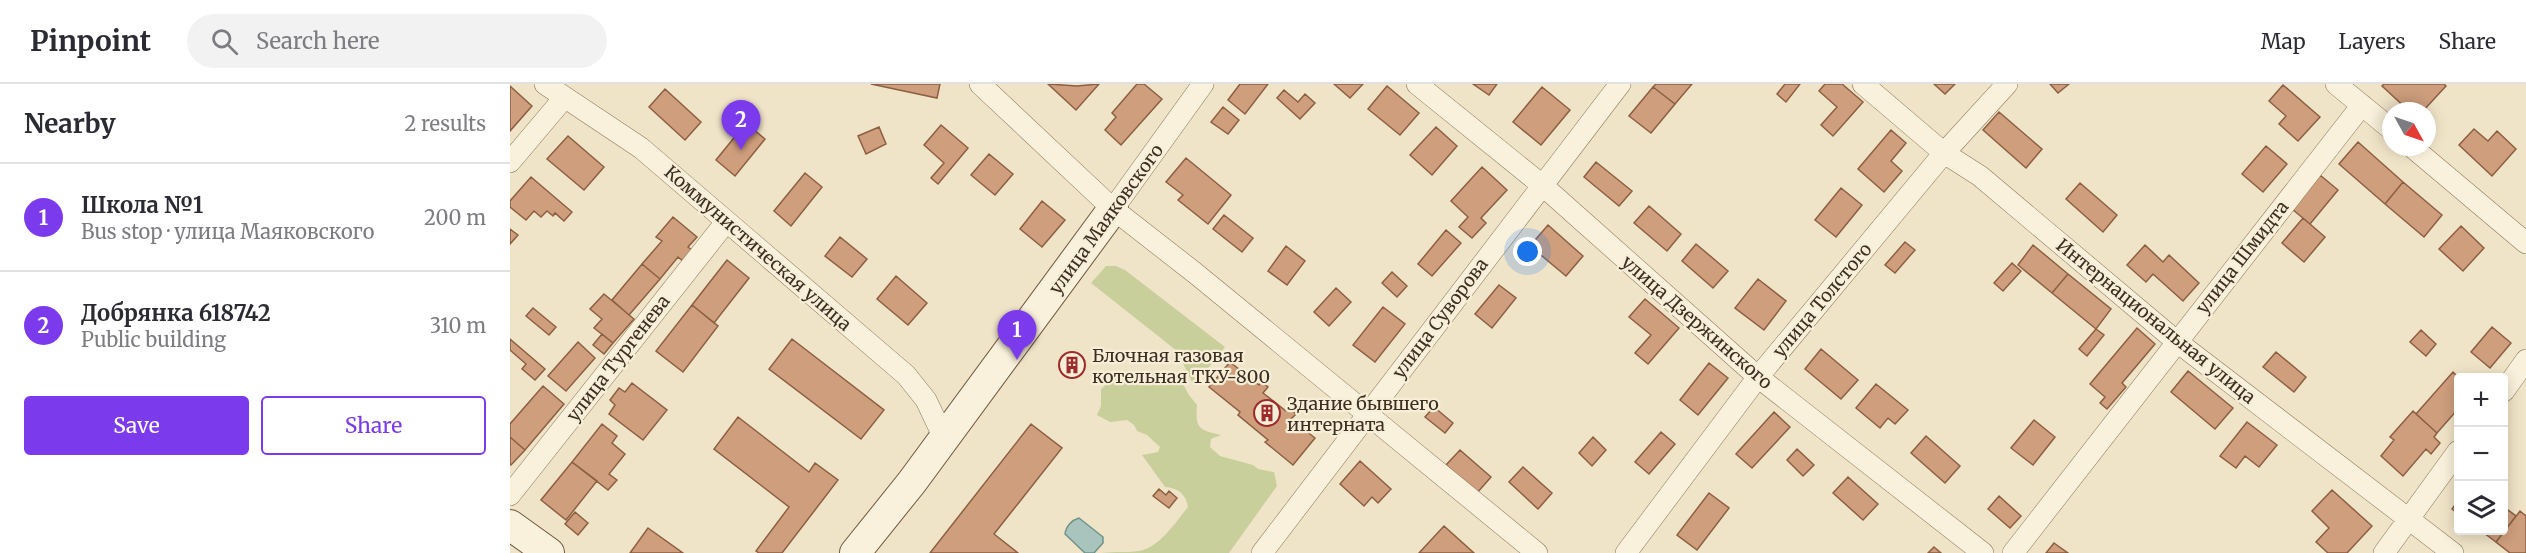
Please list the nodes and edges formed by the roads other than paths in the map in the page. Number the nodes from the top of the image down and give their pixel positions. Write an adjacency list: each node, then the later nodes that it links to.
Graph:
1 (545, 84): 9 (street, Коммунистическая улица)
2 (980, 84): 16 (street)
3 (1203, 84): 16 (street, улица Маяковского)
4 (1418, 84): 15 (street, улица Дзержинского)
5 (1620, 84): 15 (street, улица Суворова)
6 (1863, 84): 12 (street, Интернациональная улица)
7 (2007, 84): 12 (street, улица Толстого)
8 (2336, 84): 10 (street)
9 (564, 98): 14 (street); 17 (street, Коммунистическая улица)
10 (2362, 105): 11 (street); 19 (street, улица Шмидта)
11 (2382, 122)
12 (1944, 153): 19 (street, Интернациональная улица); 21 (street, улица Толстого)
13 (2423, 156): 18 (street)
14 (510, 162)
15 (1542, 185): 21 (street, улица Дзержинского); 23 (street, улица Суворова)
16 (1113, 209): 23 (street); 24 (street, улица Маяковского)
17 (726, 222): 24 (street, Коммунистическая улица); 26 (street, улица Тургенева)
18 (2526, 243)
19 (2176, 341): 27 (street, Интернациональная улица); 35 (street, улица Шмидта)
20 (2526, 360): 22 (street)
21 (1758, 377): 33 (street, улица Толстого); 34 (street, улица Дзержинского)
22 (2508, 385)
23 (1367, 414): 31 (street, улица Суворова); 32 (street)
24 (944, 438): 30 (street, улица Маяковского)
25 (2454, 456): 27 (street)
26 (510, 495)
27 (2408, 519): 36 (street); 37 (street, Интернациональная улица)
28 (510, 525): 29 (street)
29 (549, 553)
30 (855, 553)
31 (1262, 553)
32 (1537, 553)
33 (1626, 553)
34 (1983, 553)
35 (2013, 553)
36 (2384, 553)
37 (2453, 553)

